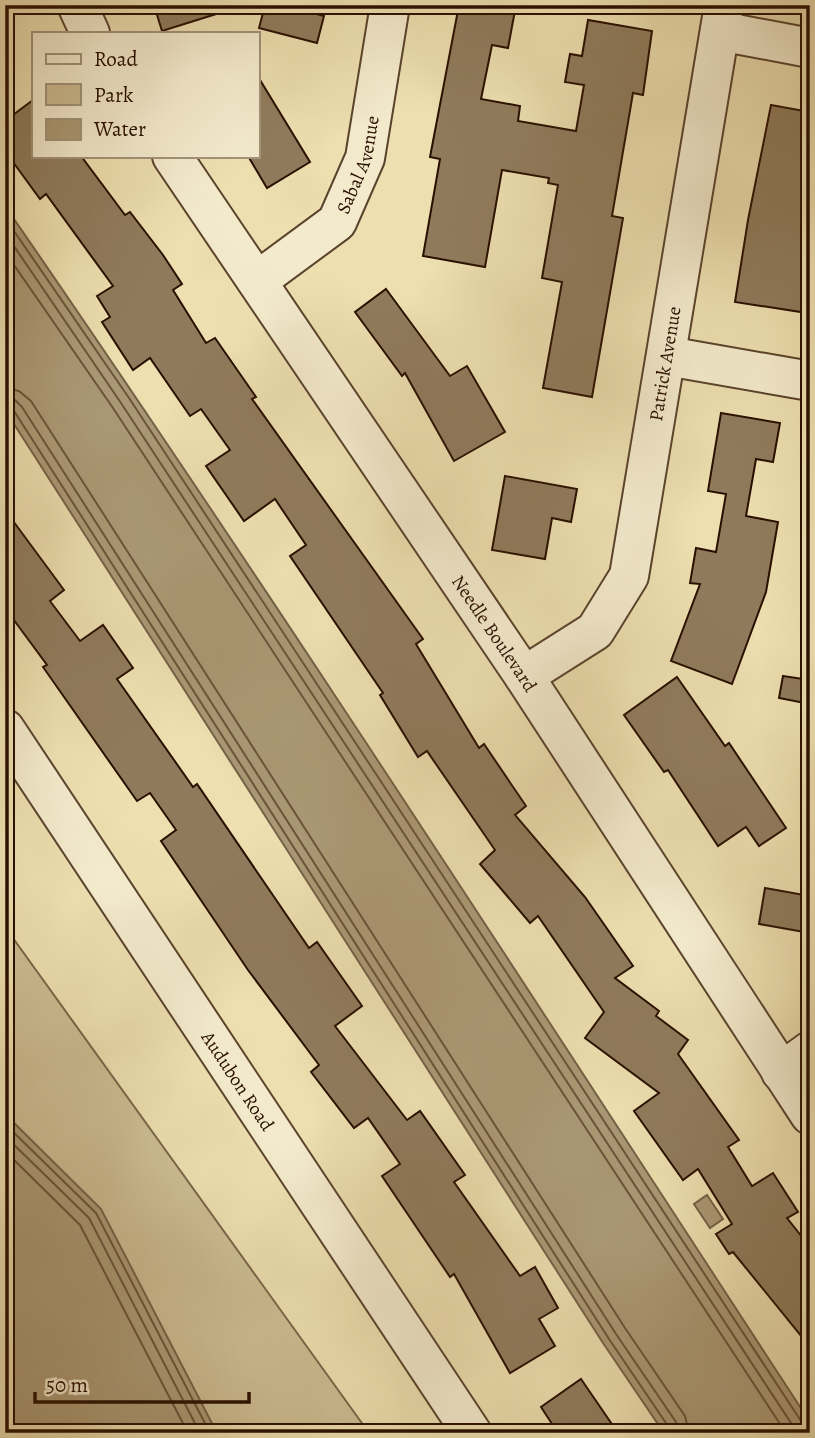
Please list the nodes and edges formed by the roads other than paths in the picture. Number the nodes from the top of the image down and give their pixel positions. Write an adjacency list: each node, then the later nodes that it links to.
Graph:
1 (77, 5): 4 (street)
2 (390, 5): 7 (street, Sabal Avenue)
3 (722, 18): 5 (street); 8 (street, Patrick Avenue)
4 (90, 32)
5 (810, 48)
6 (173, 158): 7 (street, Needle Boulevard)
7 (257, 281): 10 (street, Needle Boulevard)
8 (667, 356): 9 (street); 10 (street, Patrick Avenue)
9 (810, 381)
10 (524, 676): 12 (street, Needle Boulevard)
11 (5, 729): 14 (street, Audubon Road)
12 (796, 1061): 13 (street, Needle Boulevard)
13 (810, 1115)
14 (472, 1433)

